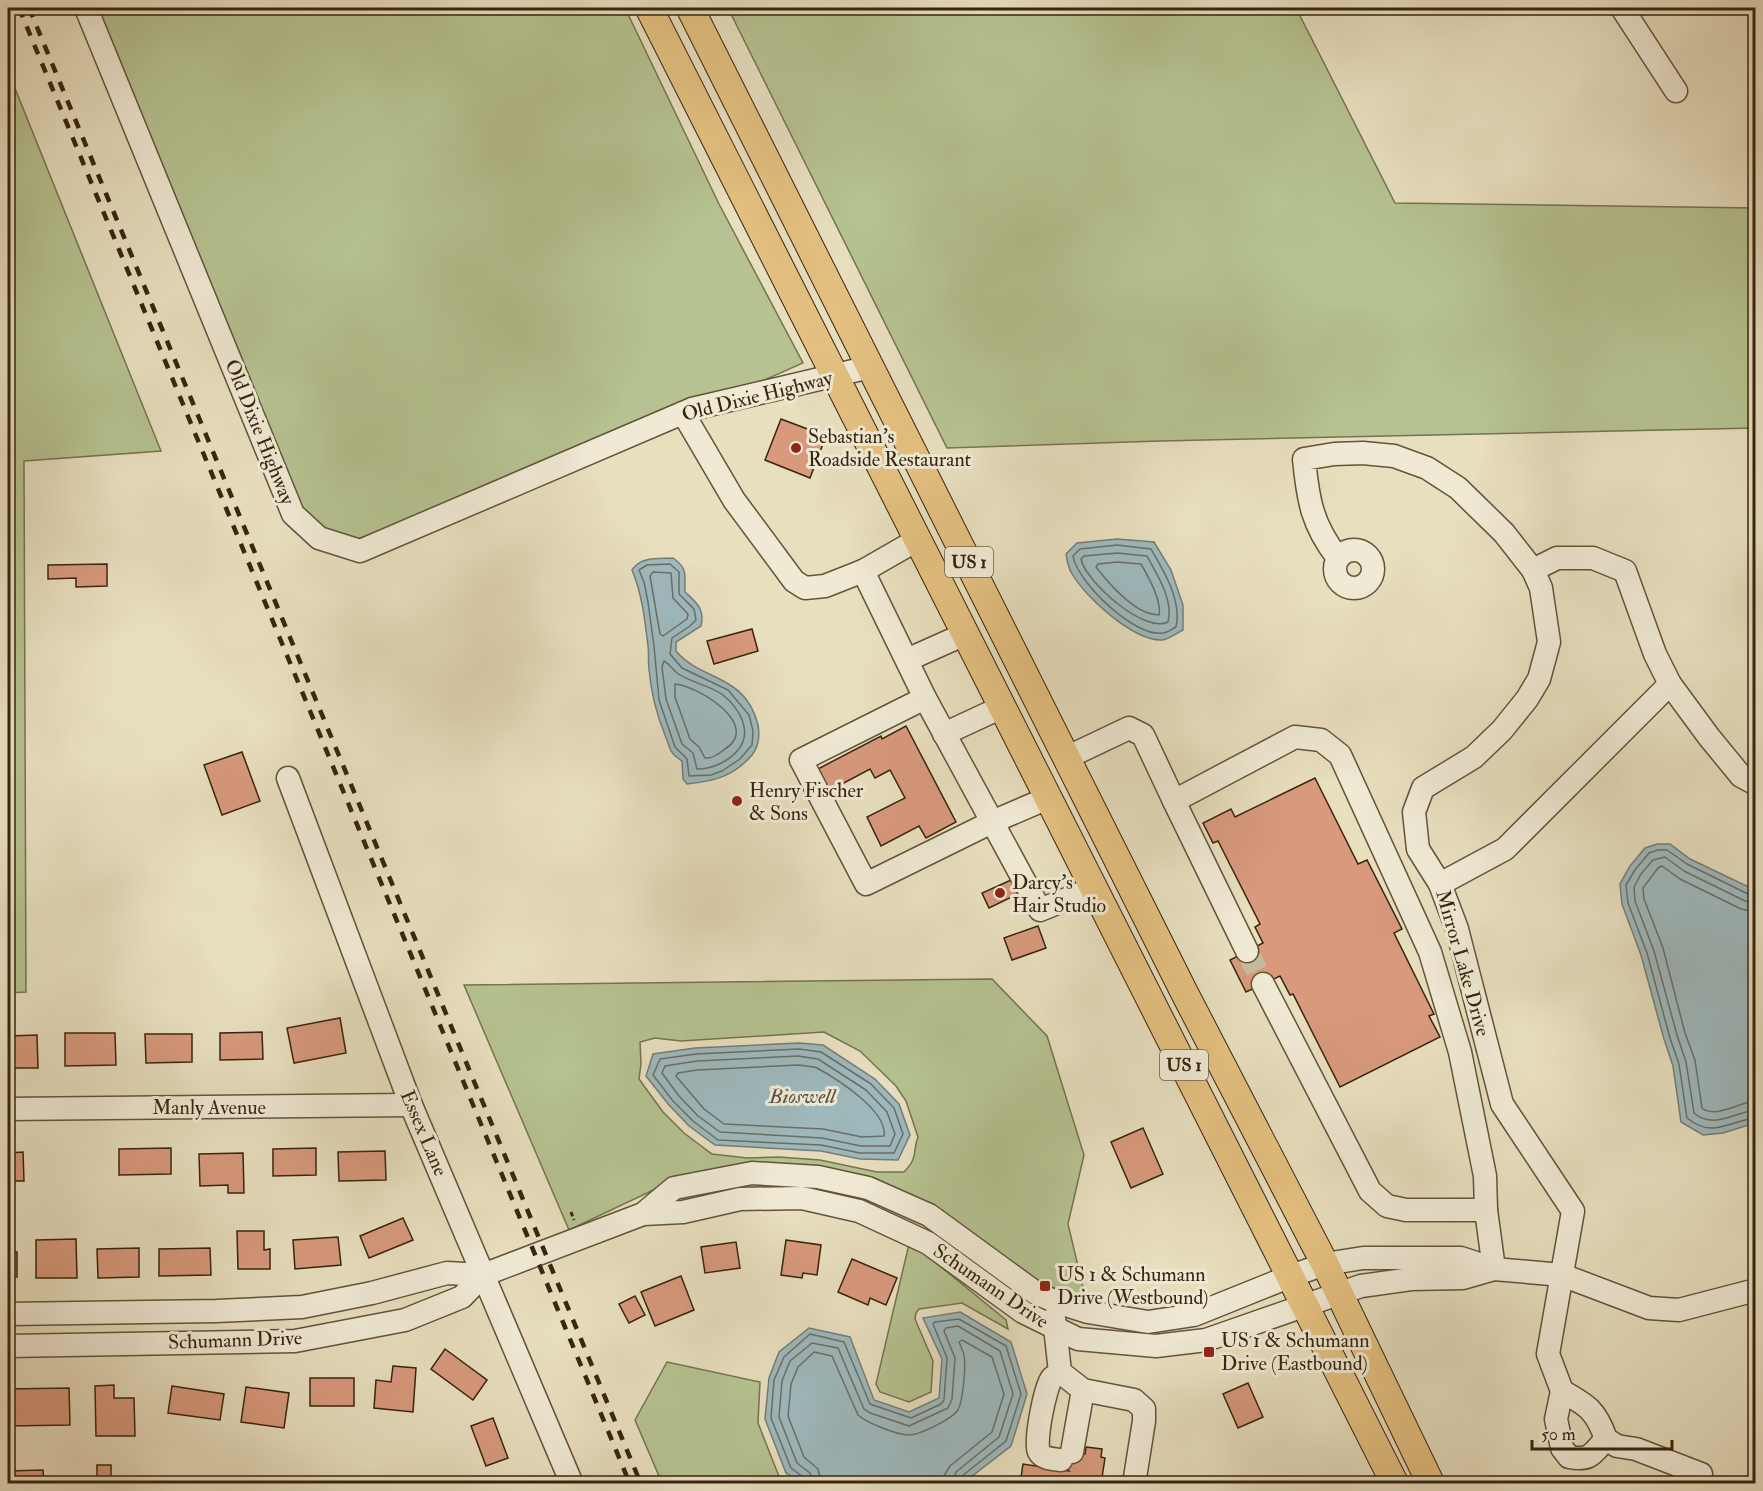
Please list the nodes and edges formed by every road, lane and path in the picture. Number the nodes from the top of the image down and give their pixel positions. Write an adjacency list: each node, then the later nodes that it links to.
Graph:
1 (86, 8): 8 (street, Old Dixie Highway)
2 (649, 8): 7 (main road, US 1)
3 (690, 8): 6 (main road, US 1)
4 (1622, 8): 5 (street)
5 (1677, 92)
6 (870, 367): 7 (street, Old Dixie Highway); 19 (main road, US 1)
7 (834, 376): 8 (street, Old Dixie Highway); 9 (main road, US 1)
8 (683, 413): 12 (street)
9 (917, 540): 12 (street); 13 (main road, US 1)
10 (1338, 558): 11 (street, Mirror Lake Drive)
11 (1533, 570): 15 (street); 25 (street, Mirror Lake Drive)
12 (863, 571): 14 (street)
13 (965, 634): 14 (street); 17 (main road, US 1)
14 (908, 660): 16 (street)
15 (1670, 684): 21 (street); 25 (street)
16 (925, 698): 18 (street); 24 (street)
17 (1002, 707): 18 (street); 22 (main road, US 1)
18 (944, 734): 24 (street)
19 (1068, 757): 23 (street); 33 (main road, US 1)
20 (288, 778): 29 (street, Essex Lane)
21 (1755, 784)
22 (1048, 798): 24 (street); 26 (main road, US 1)
23 (1174, 801): 27 (street); 31 (street)
24 (992, 822): 26 (street)
25 (1440, 884): 36 (street, Mirror Lake Drive)
26 (1094, 888): 37 (main road, US 1)
27 (1247, 951)
28 (1263, 984): 31 (street)
29 (411, 1105): 30 (street, Manly Avenue); 35 (street, Essex Lane)
30 (8, 1109)
31 (1486, 1210): 34 (street)
32 (643, 1214): 35 (street, Schumann Drive); 40 (street, Schumann Drive); 45 (street, Schumann Drive)
33 (1325, 1264): 34 (street, Schumann Drive); 37 (street, Schumann Drive); 39 (main road, US 1)
34 (1494, 1269): 36 (street); 39 (street, Schumann Drive)
35 (483, 1275): 42 (street, Schumann Drive); 46 (street, Schumann Drive); 54 (street, Essex Lane)
36 (1562, 1275): 38 (street); 51 (street, Mirror Lake Drive)
37 (1291, 1276): 40 (street, Schumann Drive); 41 (main road, US 1)
38 (1755, 1290)
39 (1338, 1293): 41 (street, Schumann Drive); 57 (main road, US 1)
40 (1054, 1301): 45 (street)
41 (1306, 1306): 45 (street, Schumann Drive); 56 (main road, US 1)
42 (293, 1308): 43 (street, Schumann Drive); 46 (street)
43 (92, 1313): 44 (street, Schumann Drive); 47 (street)
44 (8, 1314)
45 (1055, 1329): 49 (street)
46 (295, 1341): 47 (street, Schumann Drive)
47 (95, 1344): 48 (street, Schumann Drive)
48 (8, 1346)
49 (1060, 1372): 50 (street); 50 (street)
50 (1083, 1390): 55 (street)
51 (1562, 1391): 52 (street); 52 (street)
52 (1606, 1439): 53 (street)
53 (1701, 1474)
54 (572, 1484)
55 (1134, 1484)
56 (1395, 1484)
57 (1431, 1484)

